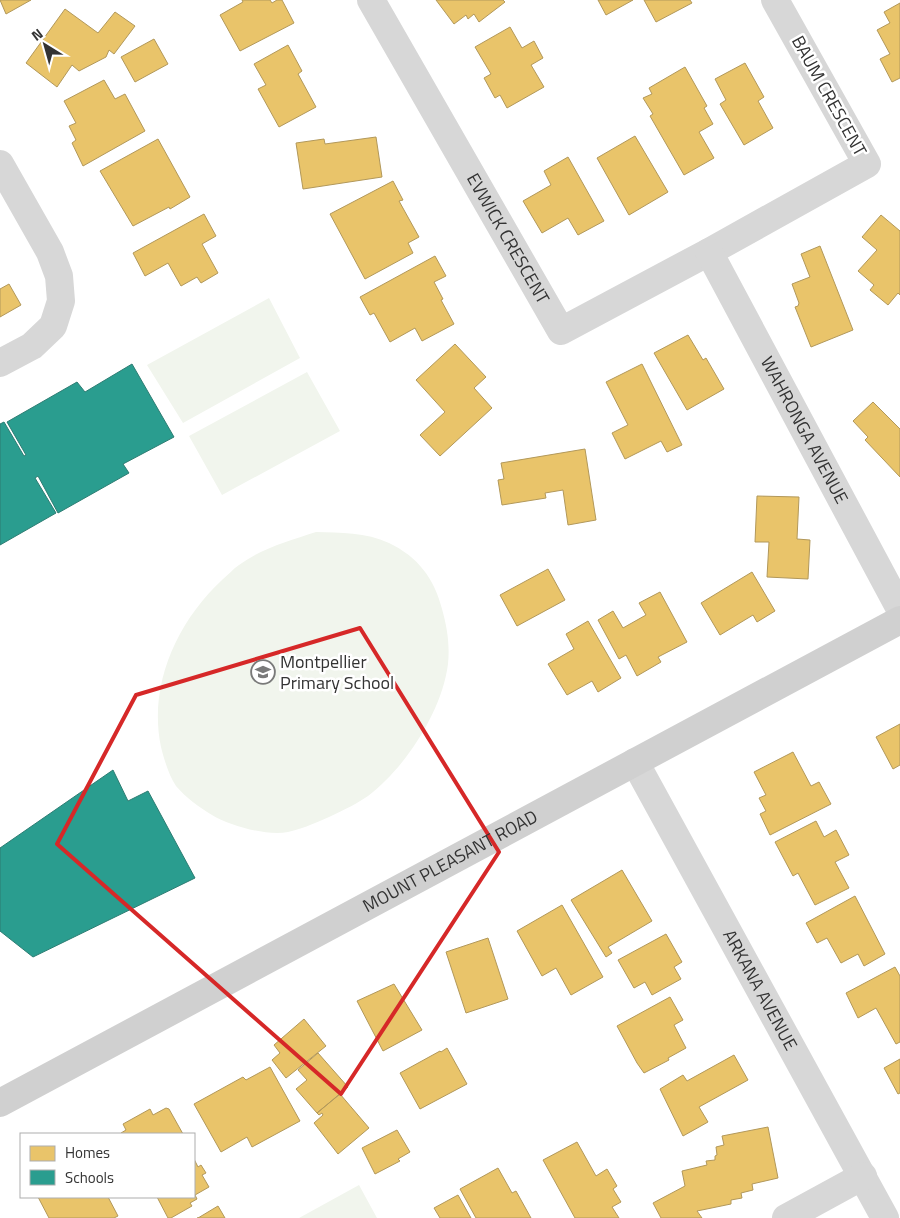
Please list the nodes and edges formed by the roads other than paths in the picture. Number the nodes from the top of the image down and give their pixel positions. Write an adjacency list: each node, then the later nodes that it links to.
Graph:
1 (371, 0): 4 (street, EVWICK CRESCENT)
2 (775, 0): 4 (street, BAUM CRESCENT)
3 (0, 164): 5 (street)
4 (709, 252): 6 (street, WAHRONGA AVENUE)
5 (0, 363)
6 (900, 609)
7 (900, 620): 8 (street, MOUNT PLEASANT ROAD)
8 (635, 762): 9 (street, MOUNT PLEASANT ROAD); 10 (street, ARKANA AVENUE)
9 (0, 1103)
10 (863, 1176): 11 (street); 12 (street, ARKANA AVENUE)
11 (786, 1218)
12 (885, 1218)

